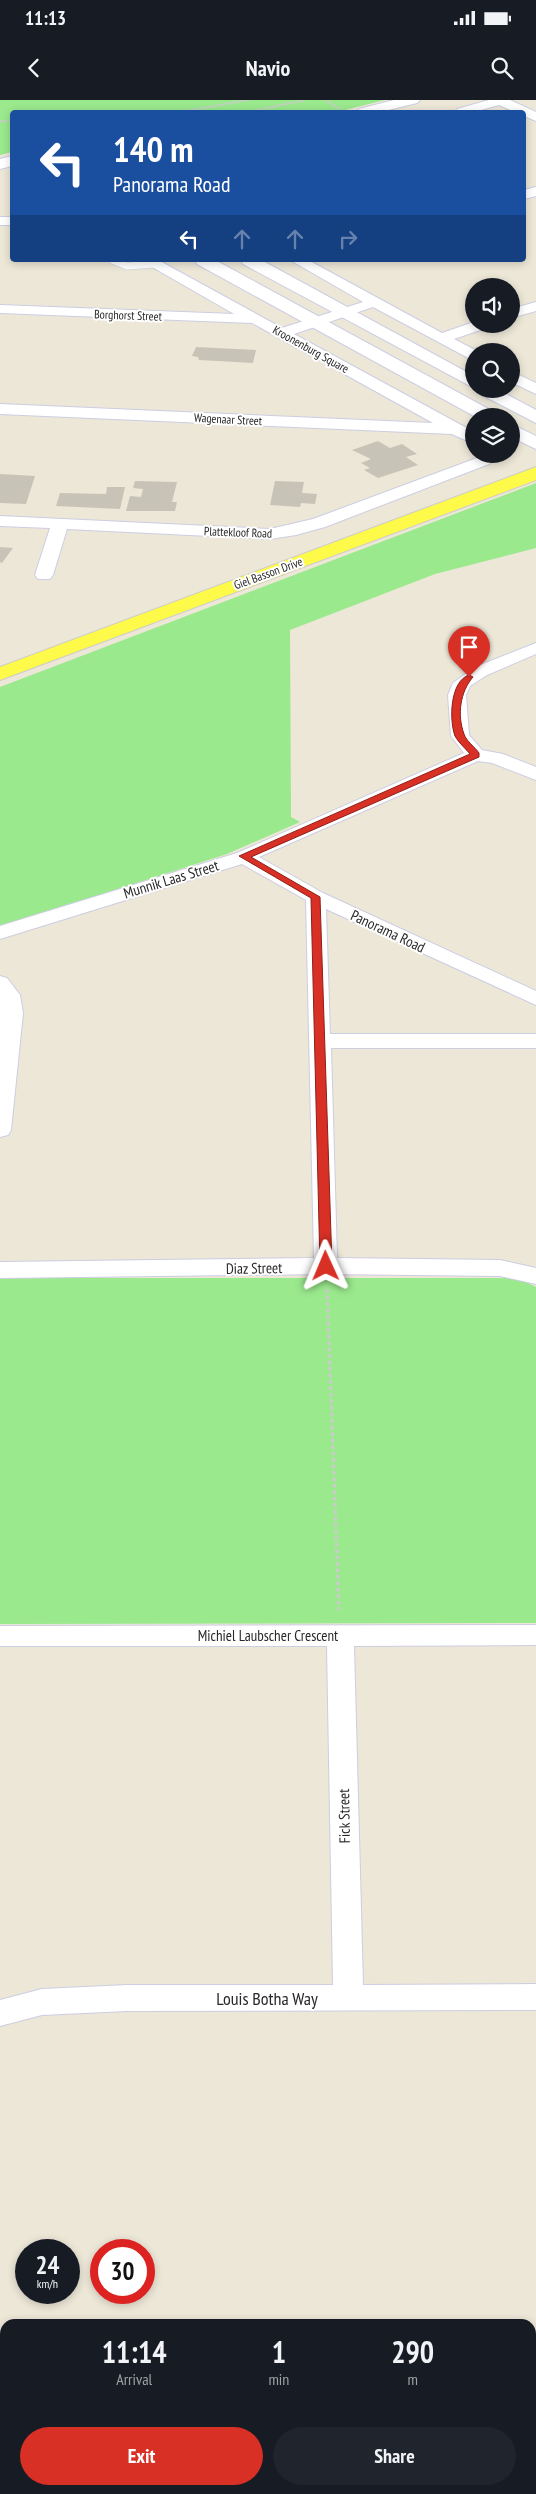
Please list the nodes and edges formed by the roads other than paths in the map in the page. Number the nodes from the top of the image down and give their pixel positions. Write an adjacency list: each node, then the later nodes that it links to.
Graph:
1 (412, 100): 3 (street)
2 (500, 100): 4 (street); 5 (street)
3 (372, 110)
4 (468, 110)
5 (521, 110)
6 (117, 262): 7 (lane)
7 (150, 262): 16 (street, Kroonenburg Square)
8 (207, 262): 17 (street, Kroonenburg Square)
9 (253, 262): 15 (street)
10 (303, 263): 11 (street)
11 (376, 302): 15 (street); 20 (street)
12 (536, 306): 14 (street)
13 (0, 310): 16 (street, Borghorst Street)
14 (520, 311)
15 (346, 312): 17 (street); 22 (street)
16 (255, 319): 19 (street, Kroonenburg Square)
17 (315, 323): 19 (street); 26 (street, Kroonenburg Square)
18 (465, 330): 20 (street)
19 (282, 333): 29 (street, Kroonenburg Square)
20 (441, 338): 21 (street)
21 (465, 351)
22 (465, 378)
23 (520, 381): 24 (street)
24 (536, 389)
25 (501, 398): 28 (street)
26 (472, 408)
27 (0, 409): 29 (street, Wagenaar Street)
28 (536, 417)
29 (456, 428): 30 (street, Kroonenburg Square)
30 (465, 434)
31 (520, 435): 32 (street)
32 (536, 443)
33 (479, 463): 36 (street, Plattekloof Road)
34 (536, 473): 39 (main road, Giel Basson Drive)
35 (0, 521): 36 (street, Plattekloof Road)
36 (60, 524): 37 (street)
37 (44, 574)
38 (536, 648): 40 (street)
39 (0, 674)
40 (476, 755): 41 (street); 42 (street, Munnik Laas Street)
41 (536, 774)
42 (244, 856): 43 (street, Panorama Road); 44 (street, Munnik Laas Street)
43 (316, 897): 46 (street, Panorama Road); 47 (street)
44 (0, 933)
45 (0, 982): 49 (street)
46 (536, 999)
47 (321, 1041): 48 (street); 50 (street)
48 (536, 1041)
49 (0, 1130)
50 (326, 1266): 51 (street, Diaz Street); 52 (street, Diaz Street)
51 (0, 1270)
52 (536, 1276)
53 (340, 1635): 54 (street, Michiel Laubscher Crescent); 55 (street, Michiel Laubscher Crescent); 57 (street, Fick Street)
54 (536, 1635)
55 (0, 1636)
56 (536, 1997): 57 (street, Louis Botha Way)
57 (348, 1998): 58 (street, Louis Botha Way)
58 (0, 2013)

